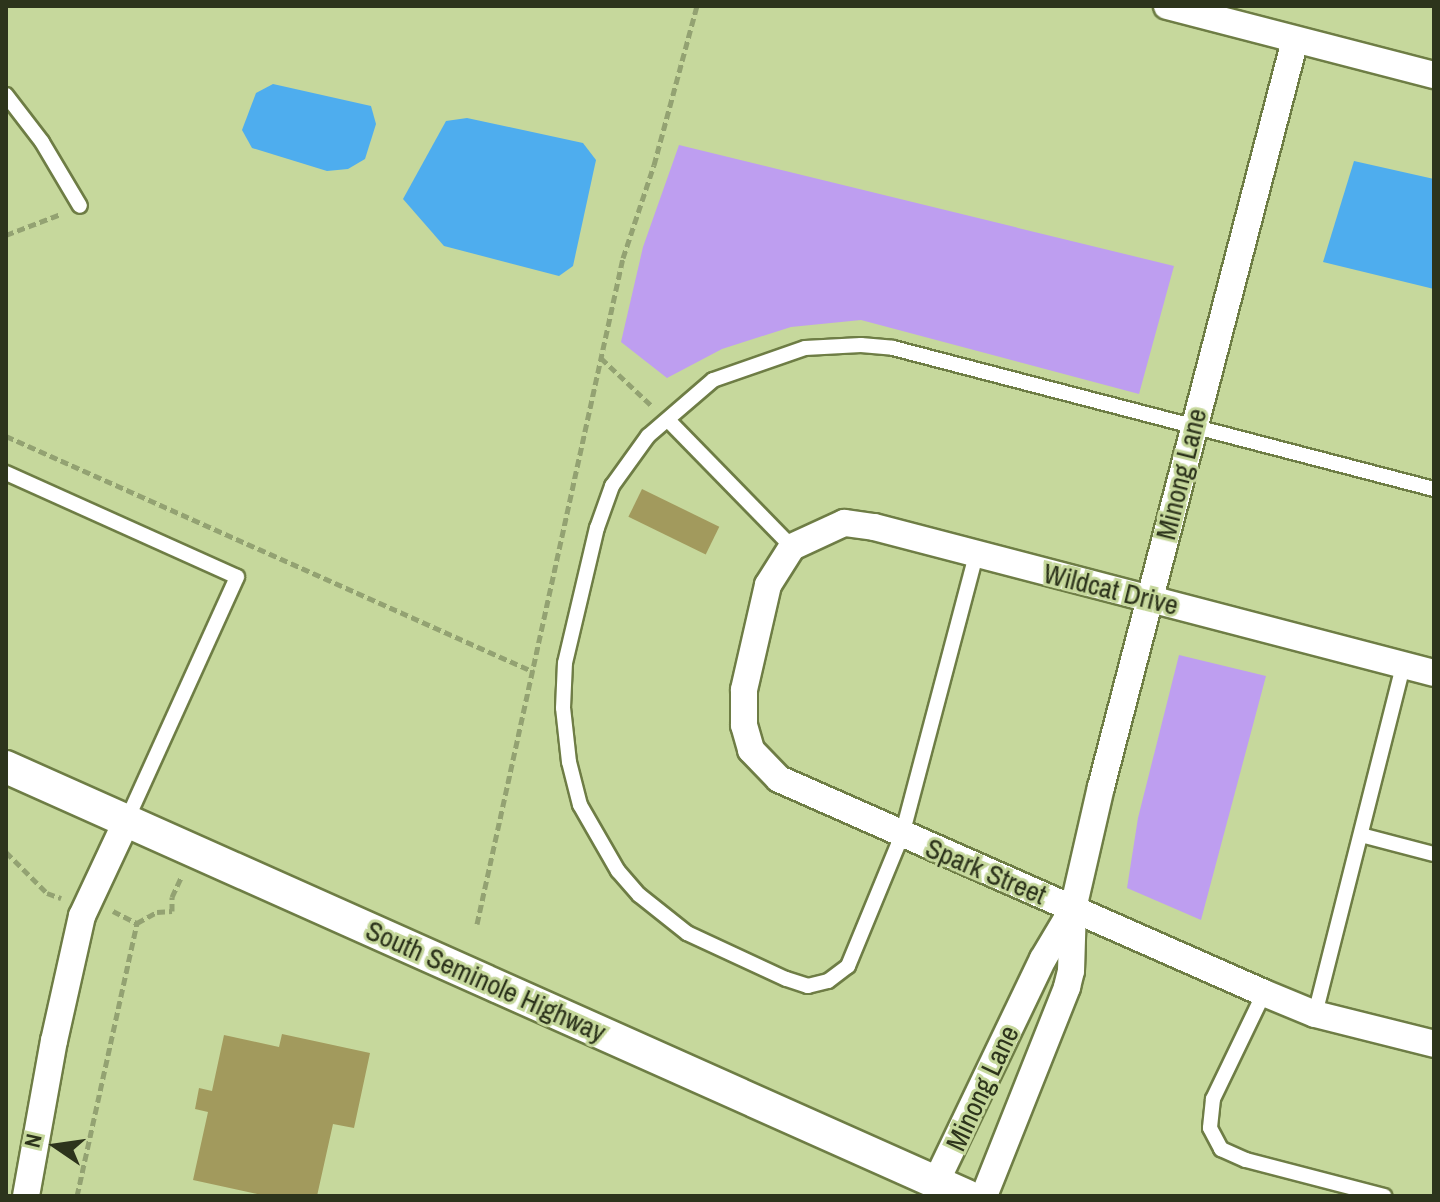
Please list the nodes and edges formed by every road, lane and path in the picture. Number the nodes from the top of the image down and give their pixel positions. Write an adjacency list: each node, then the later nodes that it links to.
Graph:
1 (697, 6): 8 (path)
2 (1167, 6): 3 (street)
3 (1295, 40): 4 (street); 10 (street, Minong Lane)
4 (1434, 75)
5 (6, 95): 6 (lane)
6 (80, 206): 7 (path)
7 (6, 235)
8 (600, 357): 9 (path); 18 (path)
9 (668, 420): 10 (lane); 14 (lane); 22 (lane)
10 (1193, 427): 13 (lane); 16 (street, Minong Lane)
11 (6, 436): 18 (path)
12 (6, 473): 21 (lane)
13 (1434, 489)
14 (792, 547): 15 (street, Wildcat Drive); 22 (street, Spark Street)
15 (976, 555): 16 (street, Wildcat Drive); 22 (lane)
16 (1148, 599): 17 (street, Wildcat Drive); 28 (street, Minong Lane)
17 (1403, 665): 19 (street, Wildcat Drive); 23 (lane)
18 (534, 672): 31 (path)
19 (1434, 673)
20 (6, 767): 21 (street, South Seminole Highway)
21 (127, 820): 35 (street, South Seminole Highway); 36 (street)
22 (902, 835): 28 (street, Spark Street)
23 (1361, 835): 25 (lane); 33 (lane)
24 (6, 852): 27 (path)
25 (1434, 854)
26 (172, 897): 30 (path)
27 (65, 900)
28 (1073, 909): 32 (street, Spark Street); 35 (street, Minong Lane); 39 (street, Minong Lane)
29 (123, 914): 30 (path)
30 (137, 923): 37 (path)
31 (477, 924)
32 (1264, 993): 33 (street, Spark Street); 40 (lane)
33 (1315, 1014): 34 (street, Spark Street)
34 (1434, 1044)
35 (936, 1182): 38 (street, South Seminole Highway)
36 (26, 1196)
37 (77, 1196)
38 (967, 1196)
39 (984, 1196)
40 (1384, 1196)

